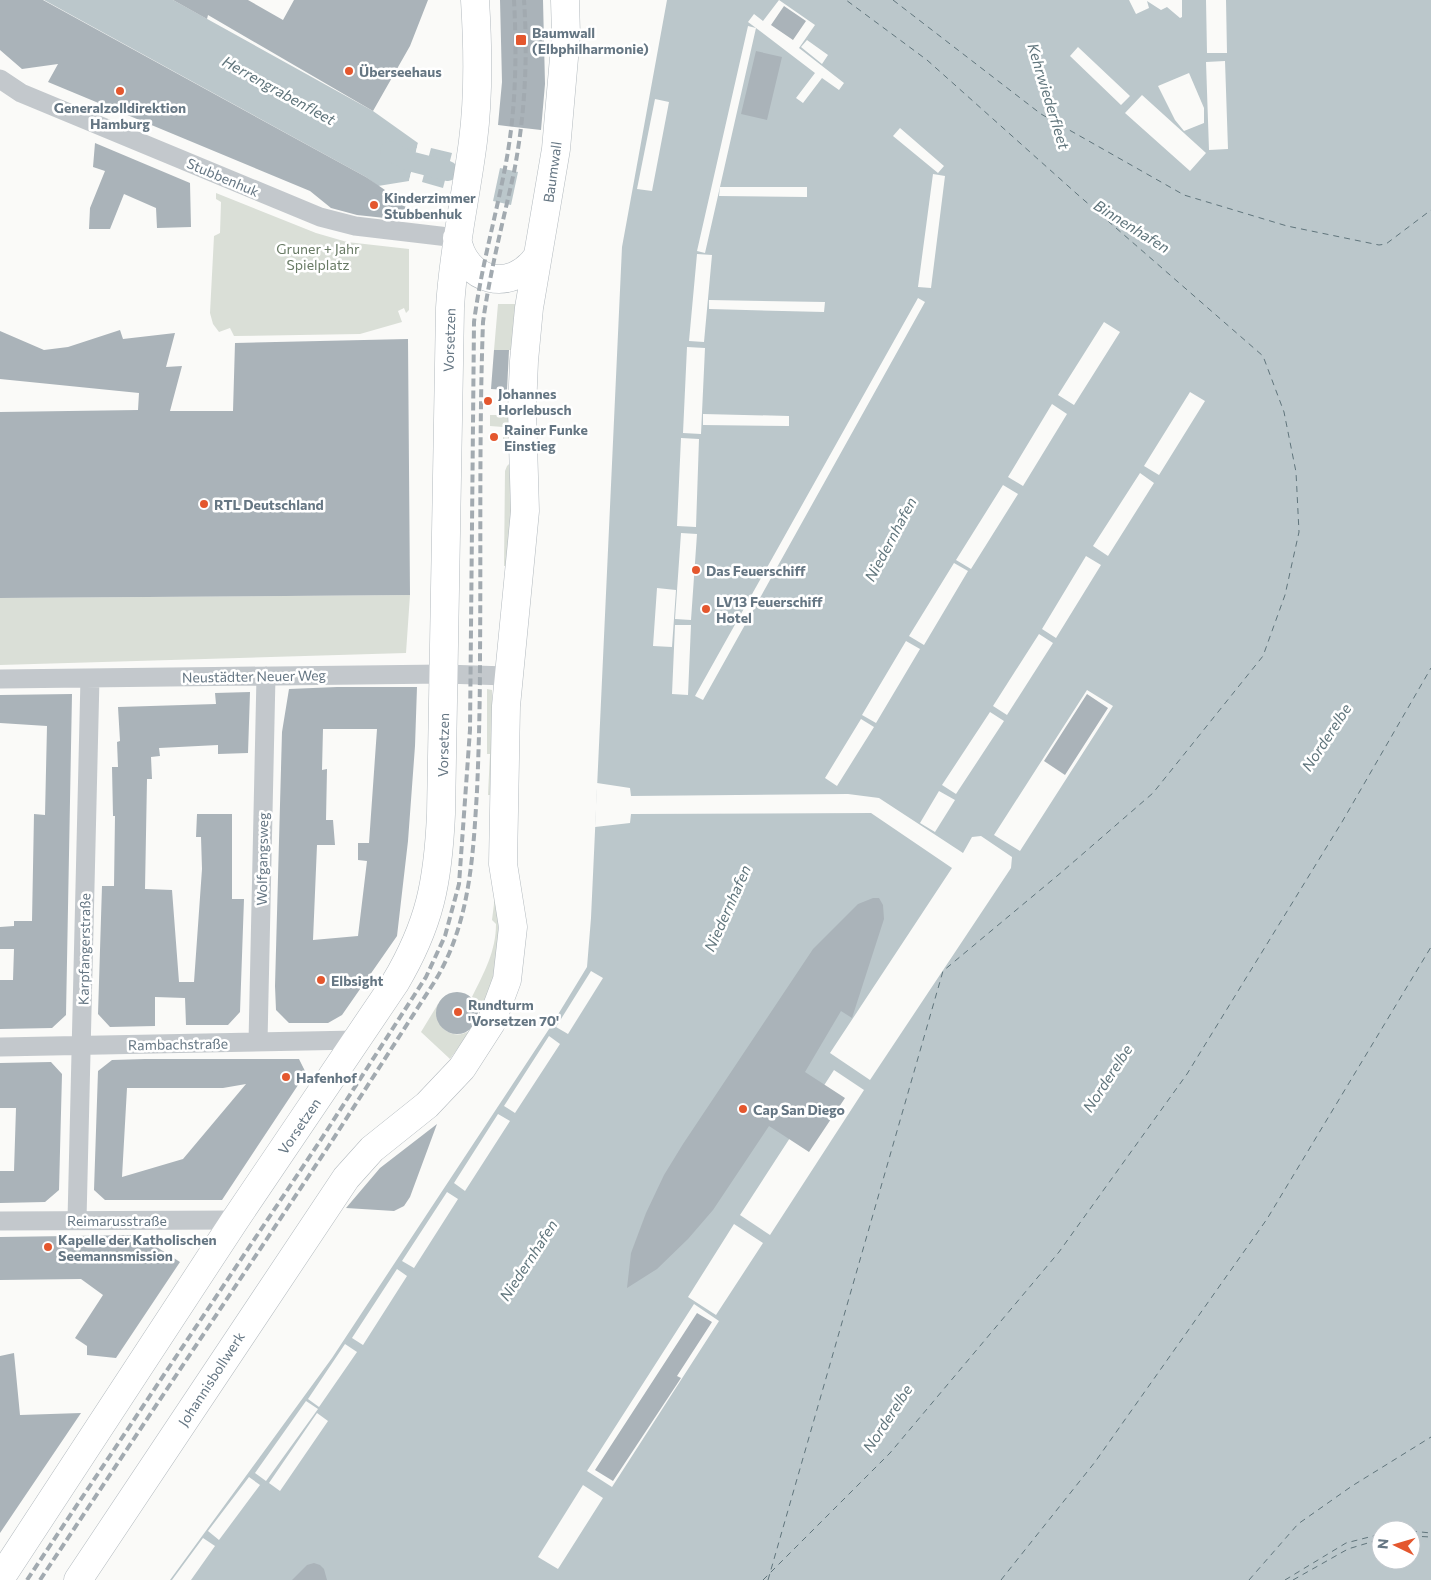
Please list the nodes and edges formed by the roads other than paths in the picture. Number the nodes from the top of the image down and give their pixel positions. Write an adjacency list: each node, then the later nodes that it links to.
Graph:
1 (475, 0): 4 (main road, Vorsetzen)
2 (565, 0): 5 (main road, Baumwall)
3 (0, 79): 4 (street, Stubbenhuk)
4 (457, 238): 5 (main road); 6 (main road, Vorsetzen)
5 (537, 257): 8 (main road, Baumwall)
6 (444, 674): 7 (street, Neustädter Neuer Weg); 8 (street, Neustädter Neuer Weg); 11 (main road, Vorsetzen)
7 (266, 676): 9 (street, Neustädter Neuer Weg); 12 (street, Wolfgangsweg)
8 (507, 676): 19 (main road, Johannisbollwerk)
9 (90, 678): 10 (street, Neustädter Neuer Weg); 13 (street, Karpfangerstraße)
10 (0, 679)
11 (357, 1040): 12 (street, Rambachstraße); 16 (main road, Vorsetzen)
12 (258, 1042): 13 (street, Rambachstraße)
13 (81, 1046): 14 (street, Rambachstraße); 15 (street, Karpfangerstraße)
14 (0, 1048)
15 (77, 1220): 16 (street, Reimarusstraße); 17 (street, Reimarusstraße)
16 (235, 1220): 18 (main road)
17 (0, 1221)
18 (0, 1579)
19 (78, 1580)

